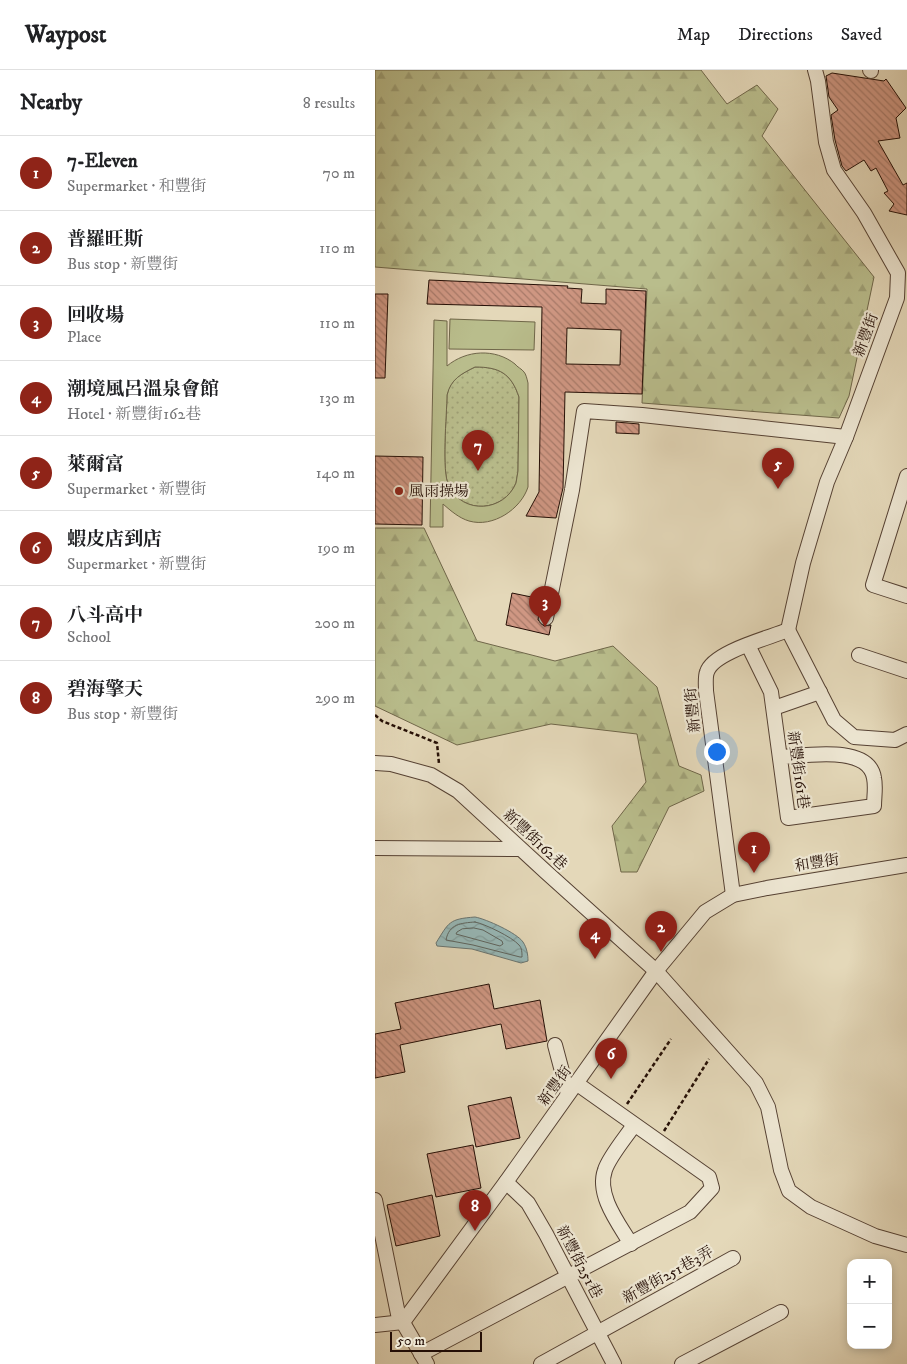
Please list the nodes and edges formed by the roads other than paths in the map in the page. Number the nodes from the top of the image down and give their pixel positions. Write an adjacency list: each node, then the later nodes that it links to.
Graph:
1 (815, 70): 2 (street, 新豐街)
2 (846, 437): 5 (street); 6 (street, 新豐街)
3 (907, 476): 4 (street)
4 (907, 596)
5 (547, 618)
6 (787, 630): 7 (street, 新豐街); 10 (street)
7 (748, 645): 11 (street, 新豐街161巷); 18 (street, 新豐街)
8 (859, 655): 9 (street)
9 (907, 671)
10 (820, 692): 11 (street); 12 (street)
11 (774, 708): 13 (street, 新豐街161巷)
12 (907, 734)
13 (780, 757): 13 (street, 新豐街161巷)
14 (375, 763): 16 (street, 新豐街162巷)
15 (375, 848): 16 (street)
16 (520, 849): 19 (street, 新豐街162巷)
17 (907, 865): 18 (street, 和豐街)
18 (733, 896): 19 (street, 新豐街)
19 (656, 971): 21 (street, 新豐街); 26 (street, 新豐街162巷)
20 (555, 1045): 21 (street)
21 (572, 1089): 22 (street); 23 (street, 新豐街)
22 (635, 1125): 25 (street); 25 (street)
23 (507, 1182): 28 (street, 新豐街251巷); 30 (street, 新豐街)
24 (375, 1200): 30 (street)
25 (631, 1244): 28 (street)
26 (907, 1245)
27 (733, 1258): 32 (street, 新豐街251巷3弄)
28 (569, 1277): 32 (street, 新豐街251巷); 33 (street)
29 (781, 1312): 36 (street)
30 (403, 1322): 31 (street); 33 (street)
31 (375, 1326)
32 (598, 1333): 34 (street, 新豐街251巷3弄); 35 (street, 新豐街251巷)
33 (424, 1359)
34 (541, 1364)
35 (614, 1364)
36 (682, 1364)

